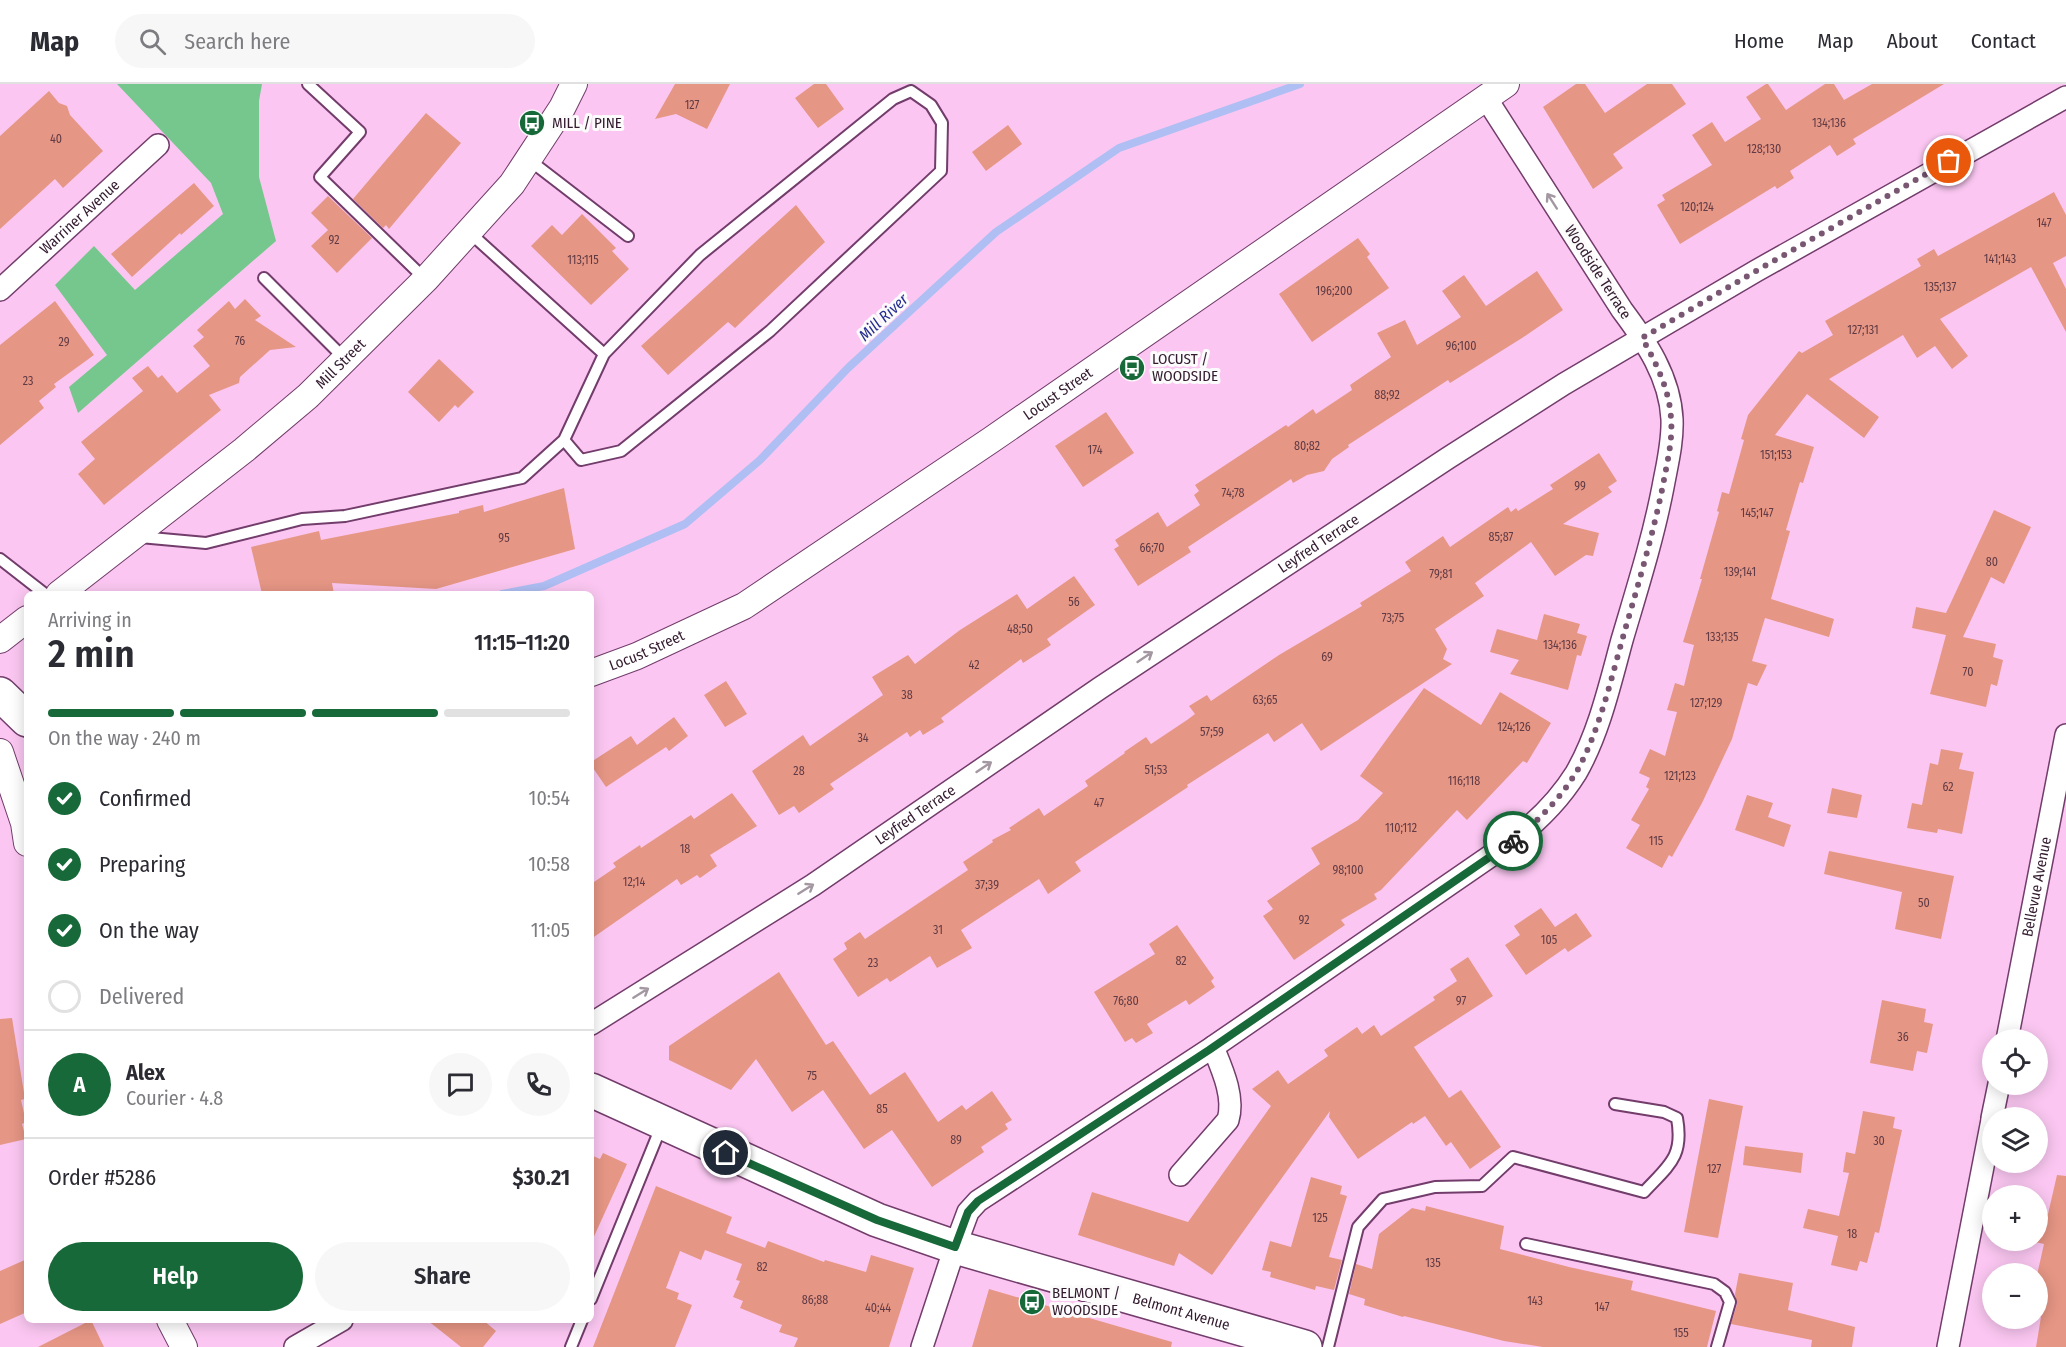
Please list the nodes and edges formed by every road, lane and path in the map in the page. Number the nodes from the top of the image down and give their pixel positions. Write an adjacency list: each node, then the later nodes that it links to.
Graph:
1 (308, 84): 10 (lane)
2 (574, 84): 6 (street, Mill Street)
3 (1496, 91): 12 (street, Woodside Terrace, one-way to 3); 22 (street, Locust Street)
4 (2066, 97): 12 (street, Leyfred Terrace)
5 (158, 145): 11 (street, Warriner Avenue)
6 (528, 159): 7 (street, Mill Street); 8 (lane)
7 (469, 232): 10 (street, Mill Street); 13 (lane)
8 (628, 236)
9 (264, 278): 14 (lane)
10 (426, 279): 14 (street, Mill Street)
11 (0, 290)
12 (1642, 338): 30 (street, Leyfred Terrace, one-way to 12); 32 (street, Woodside Terrace)
13 (604, 354): 15 (lane); 15 (lane)
14 (345, 359): 16 (street, Mill Street)
15 (564, 441): 16 (lane)
16 (133, 537): 19 (street, Mill Street)
17 (0, 559): 18 (lane)
18 (41, 591)
19 (63, 591)
20 (24, 621): 21 (street)
21 (0, 640)
22 (594, 672)
23 (0, 675): 24 (main road)
24 (24, 687)
25 (0, 694): 26 (main road)
26 (24, 717)
27 (2066, 735): 31 (street, Bellevue Avenue)
28 (0, 752): 29 (street)
29 (24, 823)
30 (594, 1022)
31 (2009, 1029)
32 (1213, 1047): 37 (street); 39 (street, Woodside Terrace)
33 (594, 1091): 35 (main road, Belmont Avenue)
34 (1615, 1104): 49 (lane)
35 (662, 1124): 39 (main road, Belmont Avenue); 40 (lane)
36 (1982, 1171): 51 (street)
37 (1180, 1175)
38 (1526, 1244): 50 (lane)
39 (955, 1247): 47 (street, Woodside Terrace); 48 (main road, Belmont Avenue)
40 (594, 1292)
41 (172, 1323): 44 (street)
42 (337, 1323): 45 (street)
43 (581, 1323): 46 (lane)
44 (184, 1347)
45 (294, 1347)
46 (572, 1347)
47 (922, 1347)
48 (1305, 1347)
49 (1328, 1347)
50 (1717, 1347)
51 (1948, 1347)

